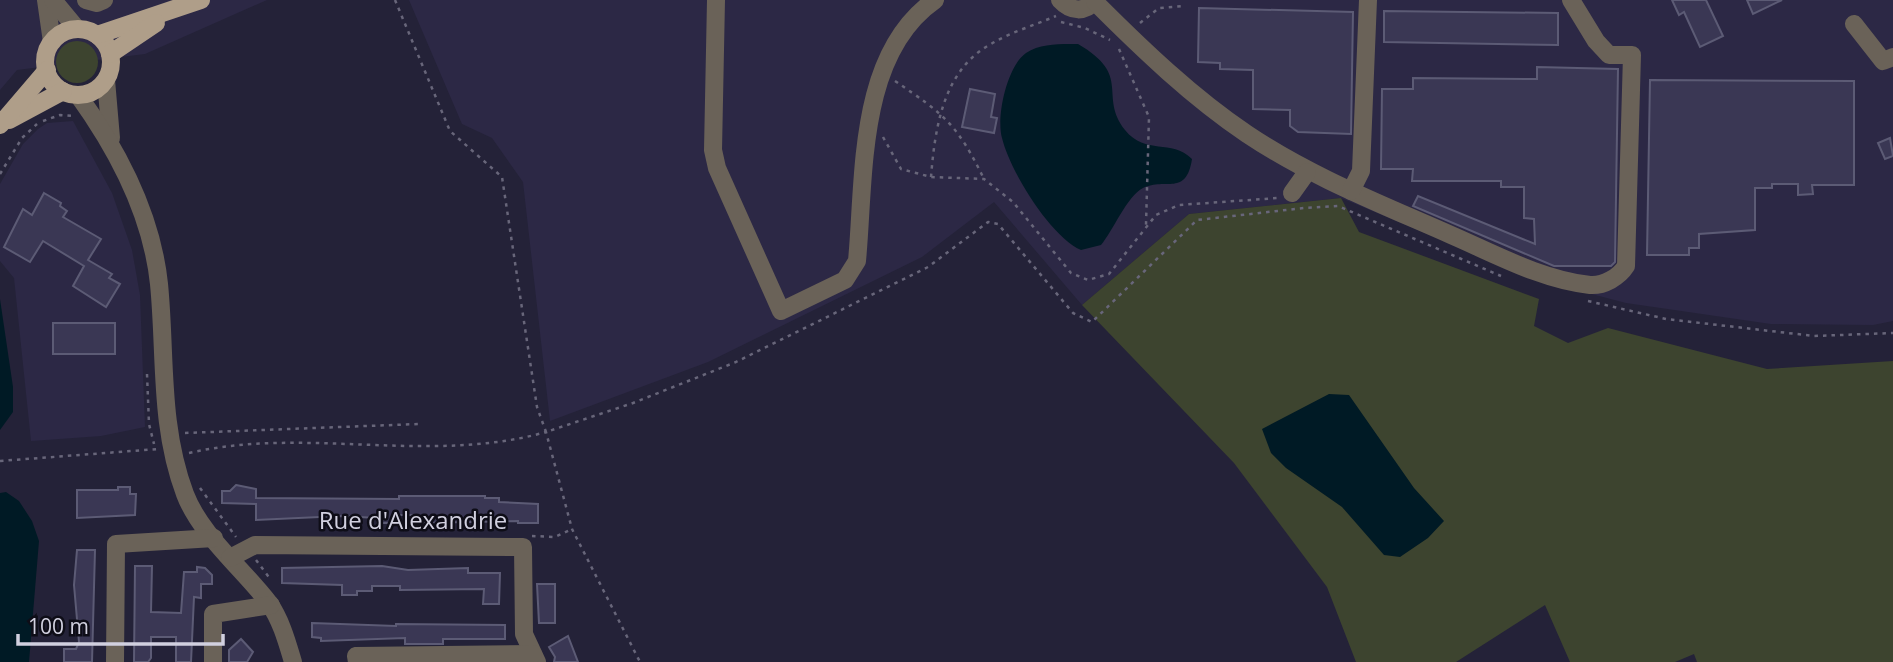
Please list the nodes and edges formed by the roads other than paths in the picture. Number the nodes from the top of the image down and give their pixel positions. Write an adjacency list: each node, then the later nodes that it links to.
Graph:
1 (46, 0): 16 (street)
2 (53, 0): 14 (street)
3 (86, 0): 4 (street)
4 (103, 0)
5 (201, 0): 12 (main road)
6 (716, 0): 7 (street)
7 (935, 0)
8 (1060, 0): 11 (street)
9 (1368, 0): 25 (street)
10 (1571, 0): 25 (street)
11 (1096, 1): 24 (street)
12 (174, 12): 15 (main road); 17 (main road)
13 (1854, 24): 18 (street)
14 (77, 29): 15 (main road); 16 (main road)
15 (97, 35): 17 (main road)
16 (52, 43): 19 (main road)
17 (110, 54): 20 (main road)
18 (1888, 59)
19 (47, 70): 21 (main road); 22 (main road)
20 (106, 80): 21 (main road); 23 (street)
21 (70, 93): 22 (main road); 23 (street)
22 (0, 125)
23 (113, 148): 27 (street)
24 (1307, 172): 25 (street); 26 (street)
25 (1351, 191)
26 (1292, 193)
27 (214, 538): 28 (street); 33 (street)
28 (230, 558): 29 (street); 30 (street, Rue d'Alexandrie)
29 (271, 605): 34 (street); 35 (street)
30 (535, 658): 32 (street)
31 (357, 659): 32 (street)
32 (467, 659)
33 (115, 662)
34 (213, 662)
35 (293, 662)

